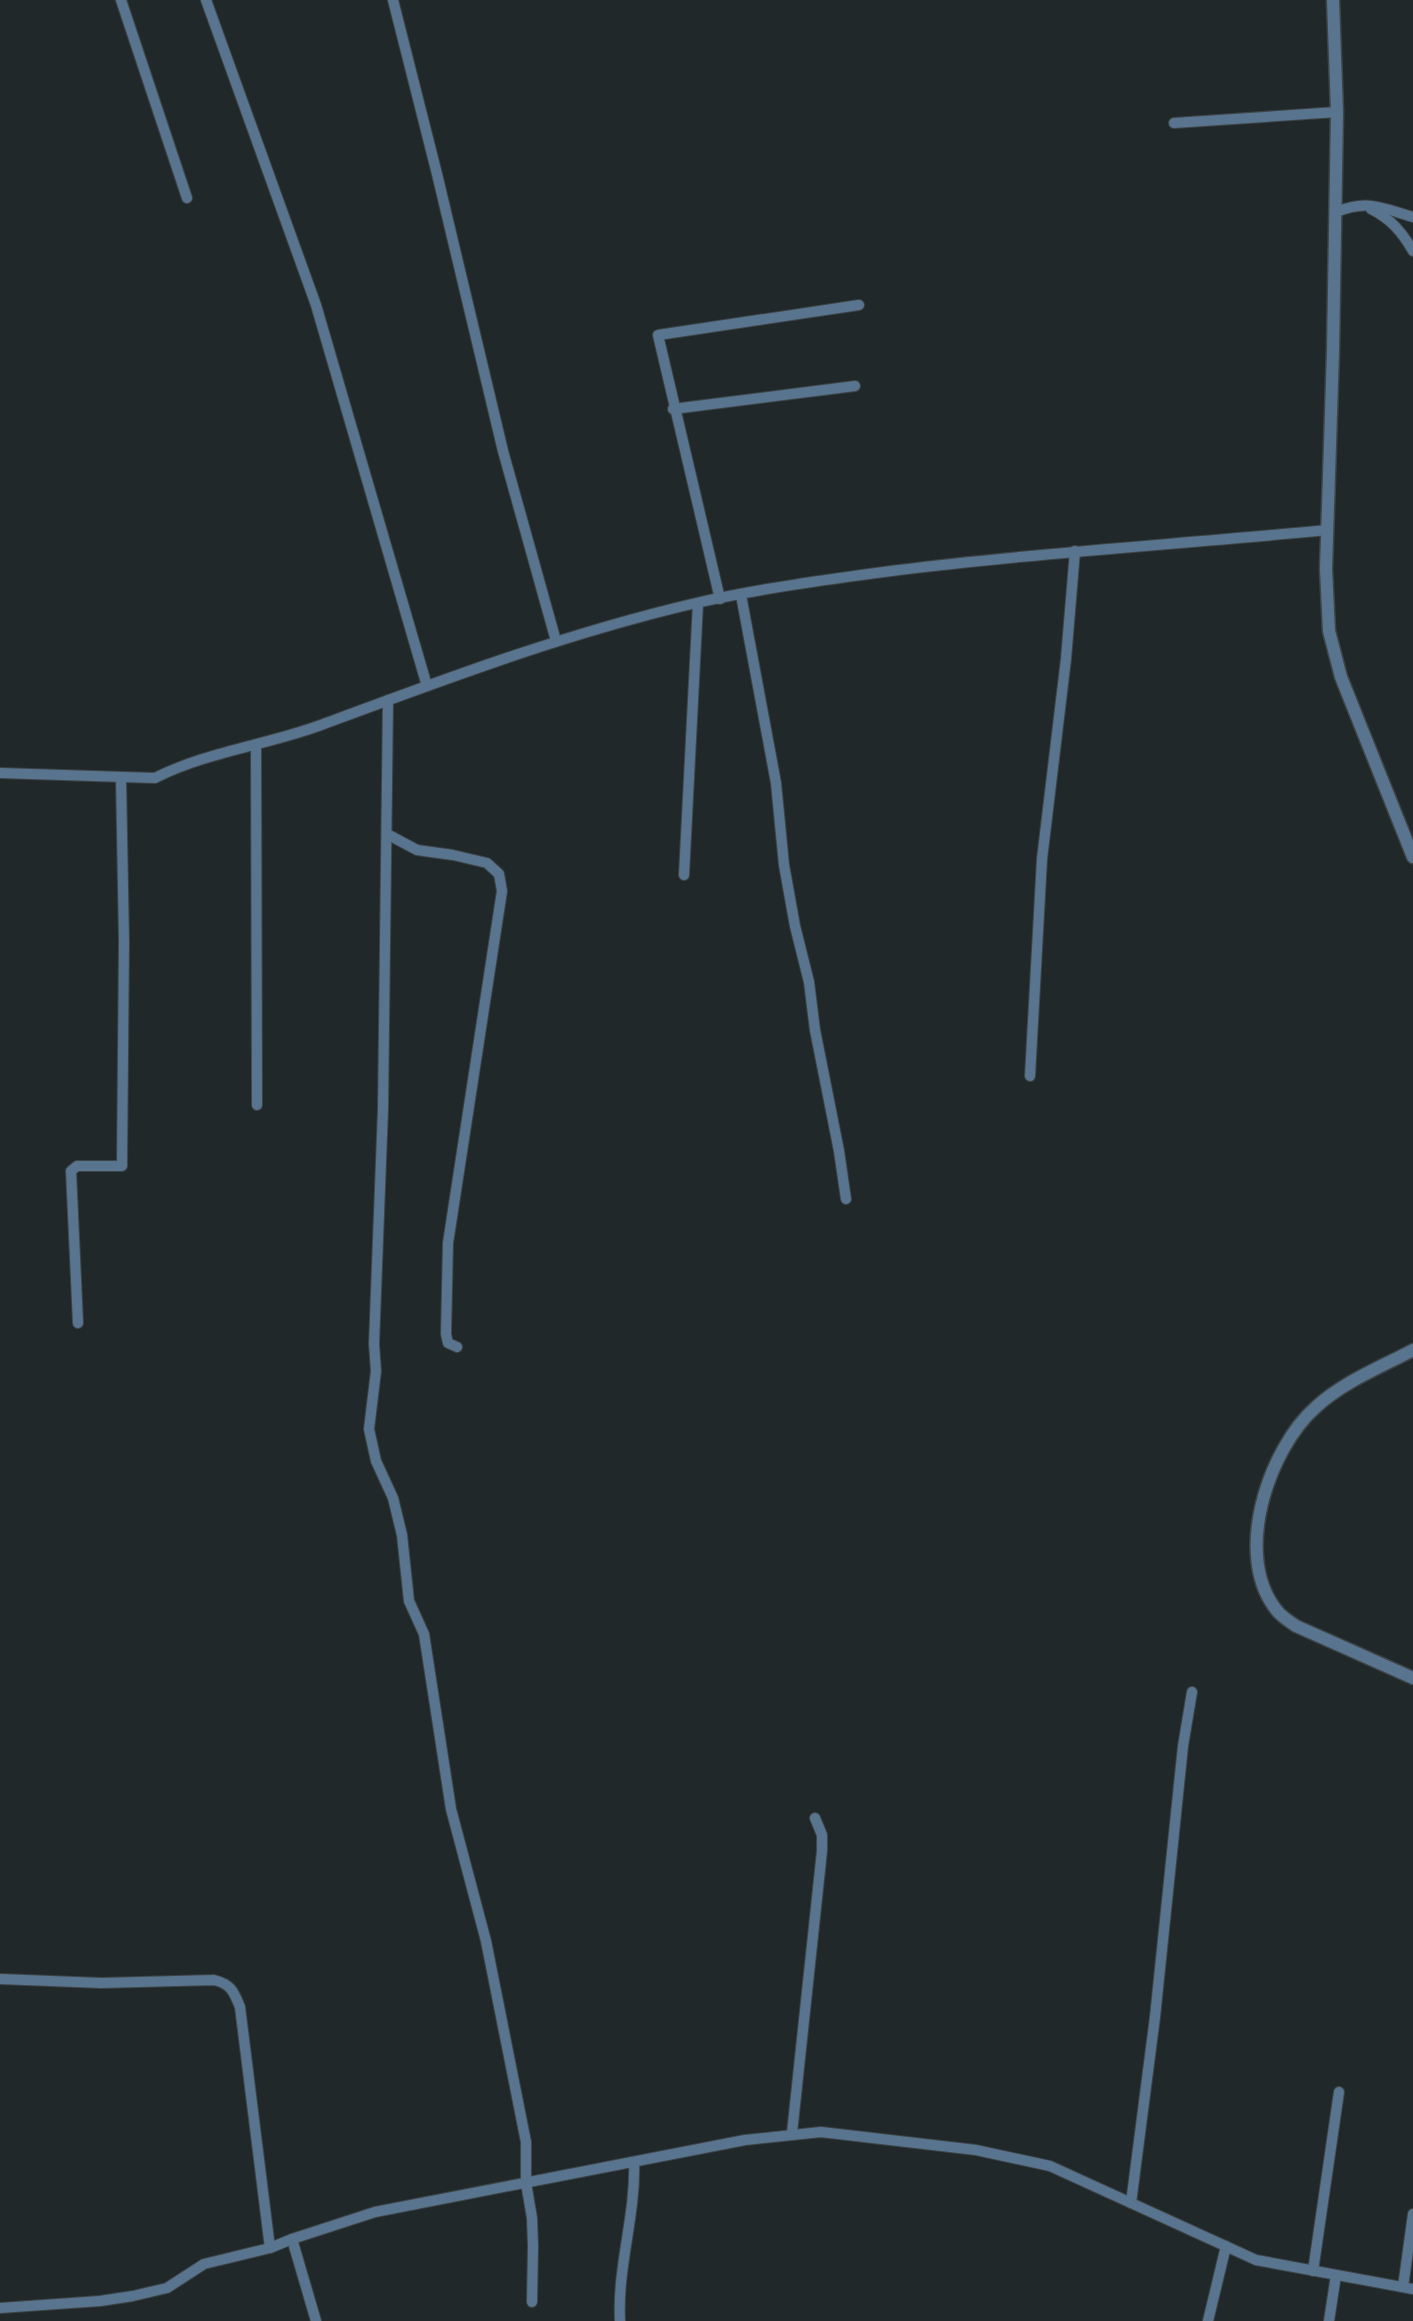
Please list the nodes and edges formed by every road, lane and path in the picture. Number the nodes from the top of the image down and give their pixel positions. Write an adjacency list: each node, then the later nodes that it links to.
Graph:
1 (121, 0): 7 (street)
2 (206, 0): 21 (street)
3 (393, 0): 20 (street)
4 (1333, 0): 5 (street)
5 (1337, 112): 6 (street); 9 (street)
6 (1174, 122)
7 (187, 198)
8 (1354, 204): 9 (street); 10 (street); 11 (street)
9 (1336, 212): 15 (street)
10 (1413, 217)
11 (1413, 251)
12 (859, 305): 14 (street)
13 (855, 386): 14 (street)
14 (673, 409): 18 (street)
15 (1327, 530): 16 (street); 27 (street)
16 (1075, 551): 17 (street); 29 (street)
17 (741, 595): 18 (street); 31 (street)
18 (720, 598): 19 (street)
19 (698, 603): 20 (street); 28 (street)
20 (556, 642): 21 (street)
21 (427, 686): 22 (street)
22 (388, 700): 23 (street); 26 (street)
23 (256, 746): 25 (street); 30 (street)
24 (0, 773): 25 (street)
25 (121, 778): 32 (street)
26 (387, 834): 33 (street); 42 (street)
27 (1413, 856)
28 (684, 875)
29 (1030, 1076)
30 (257, 1105)
31 (846, 1199)
32 (78, 1323)
33 (457, 1347)
34 (1413, 1350): 35 (street)
35 (1413, 1678)
36 (1192, 1692): 43 (street)
37 (815, 1818): 40 (street)
38 (0, 1979): 47 (street)
39 (1339, 2092): 48 (street)
40 (792, 2133): 41 (street); 43 (street)
41 (634, 2162): 42 (street); 54 (street)
42 (526, 2183): 45 (street); 51 (street)
43 (1131, 2203): 46 (street)
44 (1413, 2214): 50 (street)
45 (292, 2239): 47 (street); 53 (street)
46 (1226, 2246): 48 (street); 55 (street)
47 (270, 2248): 52 (street)
48 (1313, 2271): 49 (street)
49 (1336, 2275): 50 (street); 56 (street)
50 (1408, 2288)
51 (532, 2302)
52 (0, 2308)
53 (316, 2321)
54 (620, 2321)
55 (1208, 2321)
56 (1329, 2321)

